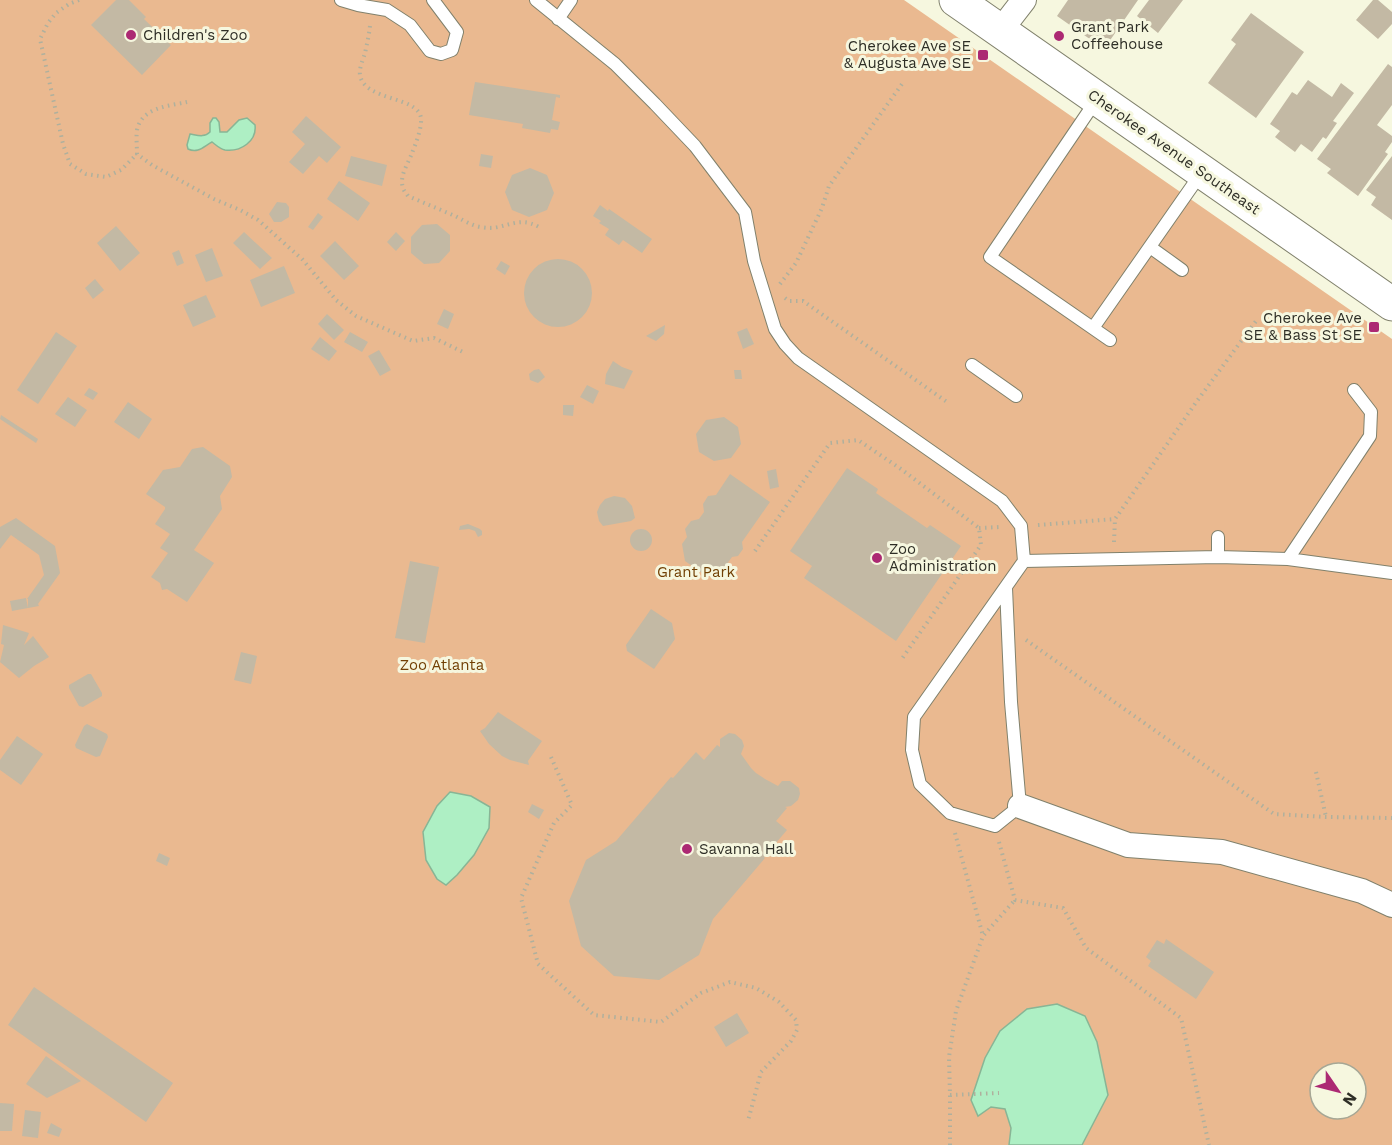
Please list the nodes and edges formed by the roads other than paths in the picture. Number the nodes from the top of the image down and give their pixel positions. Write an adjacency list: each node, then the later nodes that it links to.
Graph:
1 (341, 0): 2 (lane)
2 (433, 0)
3 (536, 0): 7 (lane)
4 (571, 0): 7 (lane)
5 (956, 0): 8 (street, Cherokee Avenue Southeast)
6 (1023, 0): 8 (street)
7 (558, 19): 22 (lane)
8 (1000, 31): 9 (street, Cherokee Avenue Southeast)
9 (1098, 98): 10 (street, Cherokee Avenue Southeast); 14 (lane)
10 (1202, 172): 11 (lane); 13 (street, Cherokee Avenue Southeast)
11 (1150, 247): 12 (lane); 14 (lane)
12 (1182, 270)
13 (1392, 304)
14 (1093, 328): 15 (lane)
15 (1110, 340)
16 (972, 365): 18 (lane)
17 (1354, 390): 21 (lane)
18 (1016, 396)
19 (1218, 537): 20 (lane)
20 (1218, 557): 21 (lane); 22 (lane)
21 (1288, 559): 23 (lane)
22 (1024, 561): 24 (lane)
23 (1392, 573)
24 (1006, 588): 25 (lane); 25 (lane)
25 (1020, 806): 26 (street)
26 (1392, 906)

